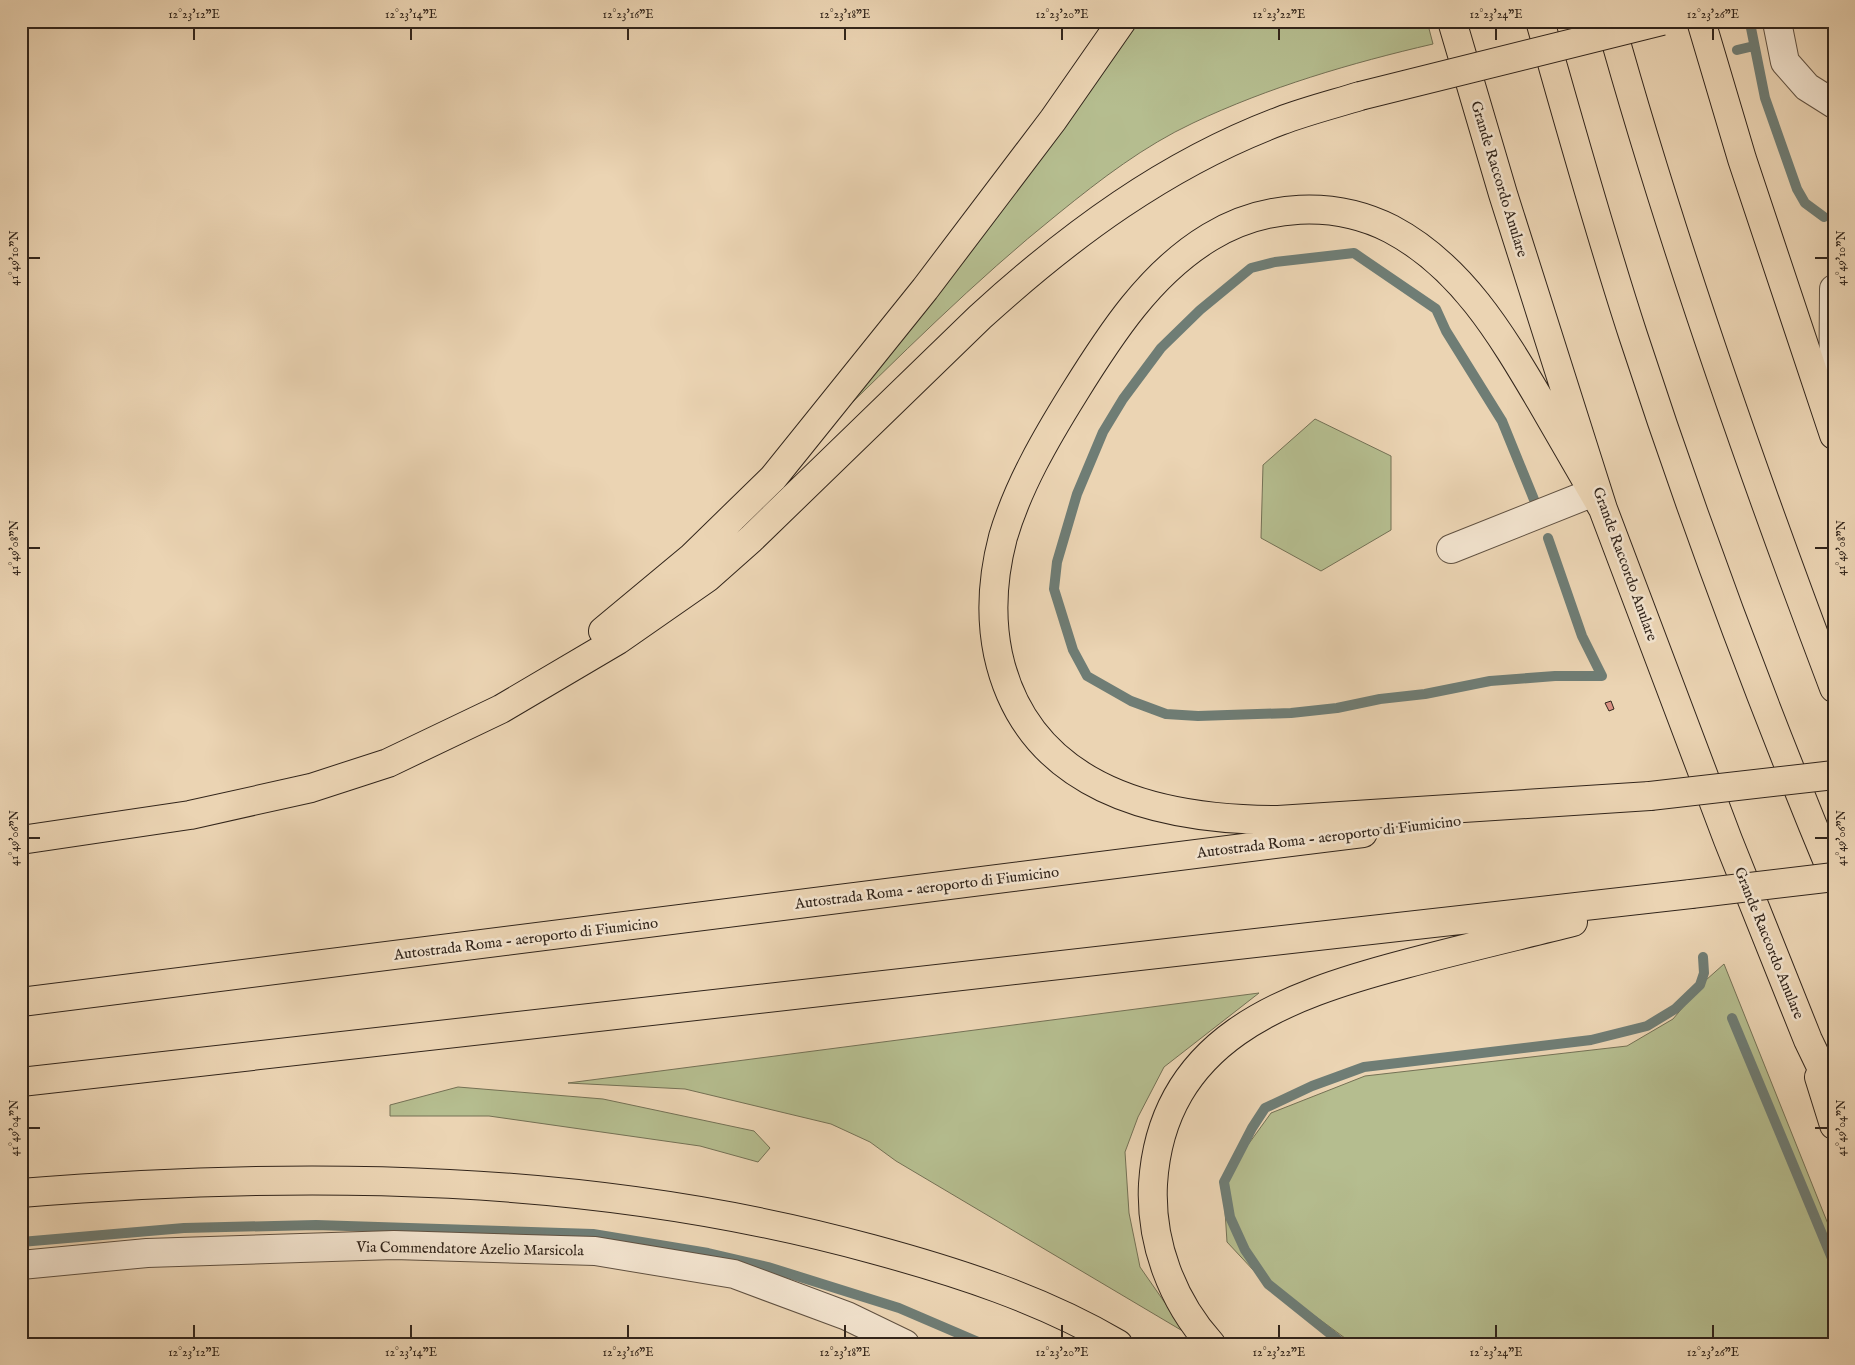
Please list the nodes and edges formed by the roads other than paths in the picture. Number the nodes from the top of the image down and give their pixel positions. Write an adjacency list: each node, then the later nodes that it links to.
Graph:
1 (1122, 21): 14 (highway)
2 (1452, 21): 11 (highway, Grande Raccordo Anulare)
3 (1540, 21): 18 (highway)
4 (1610, 21): 13 (highway)
5 (1662, 21): 14 (highway, bridge)
6 (1701, 21): 10 (highway)
7 (1777, 22): 8 (street)
8 (1834, 104)
9 (1834, 289): 10 (street)
10 (1834, 435)
11 (1598, 501): 12 (street); 16 (highway); 21 (highway, Grande Raccordo Anulare)
12 (1451, 549)
13 (1834, 688)
14 (501, 709): 17 (highway)
15 (1834, 775): 16 (highway, Autostrada Roma - aeroporto di Fiumicino, bridge)
16 (1650, 796): 20 (highway, Autostrada Roma - aeroporto di Fiumicino)
17 (21, 840)
18 (1834, 877): 19 (highway, bridge)
19 (1691, 894): 22 (highway); 29 (highway)
20 (21, 1002)
21 (1808, 1040): 23 (highway, Grande Raccordo Anulare); 24 (highway)
22 (21, 1082)
23 (1834, 1094)
24 (1834, 1125)
25 (21, 1192): 28 (highway)
26 (21, 1265): 27 (street, Via Commendatore Azelio Marsicola)
27 (905, 1344)
28 (1118, 1344)
29 (1211, 1344)

